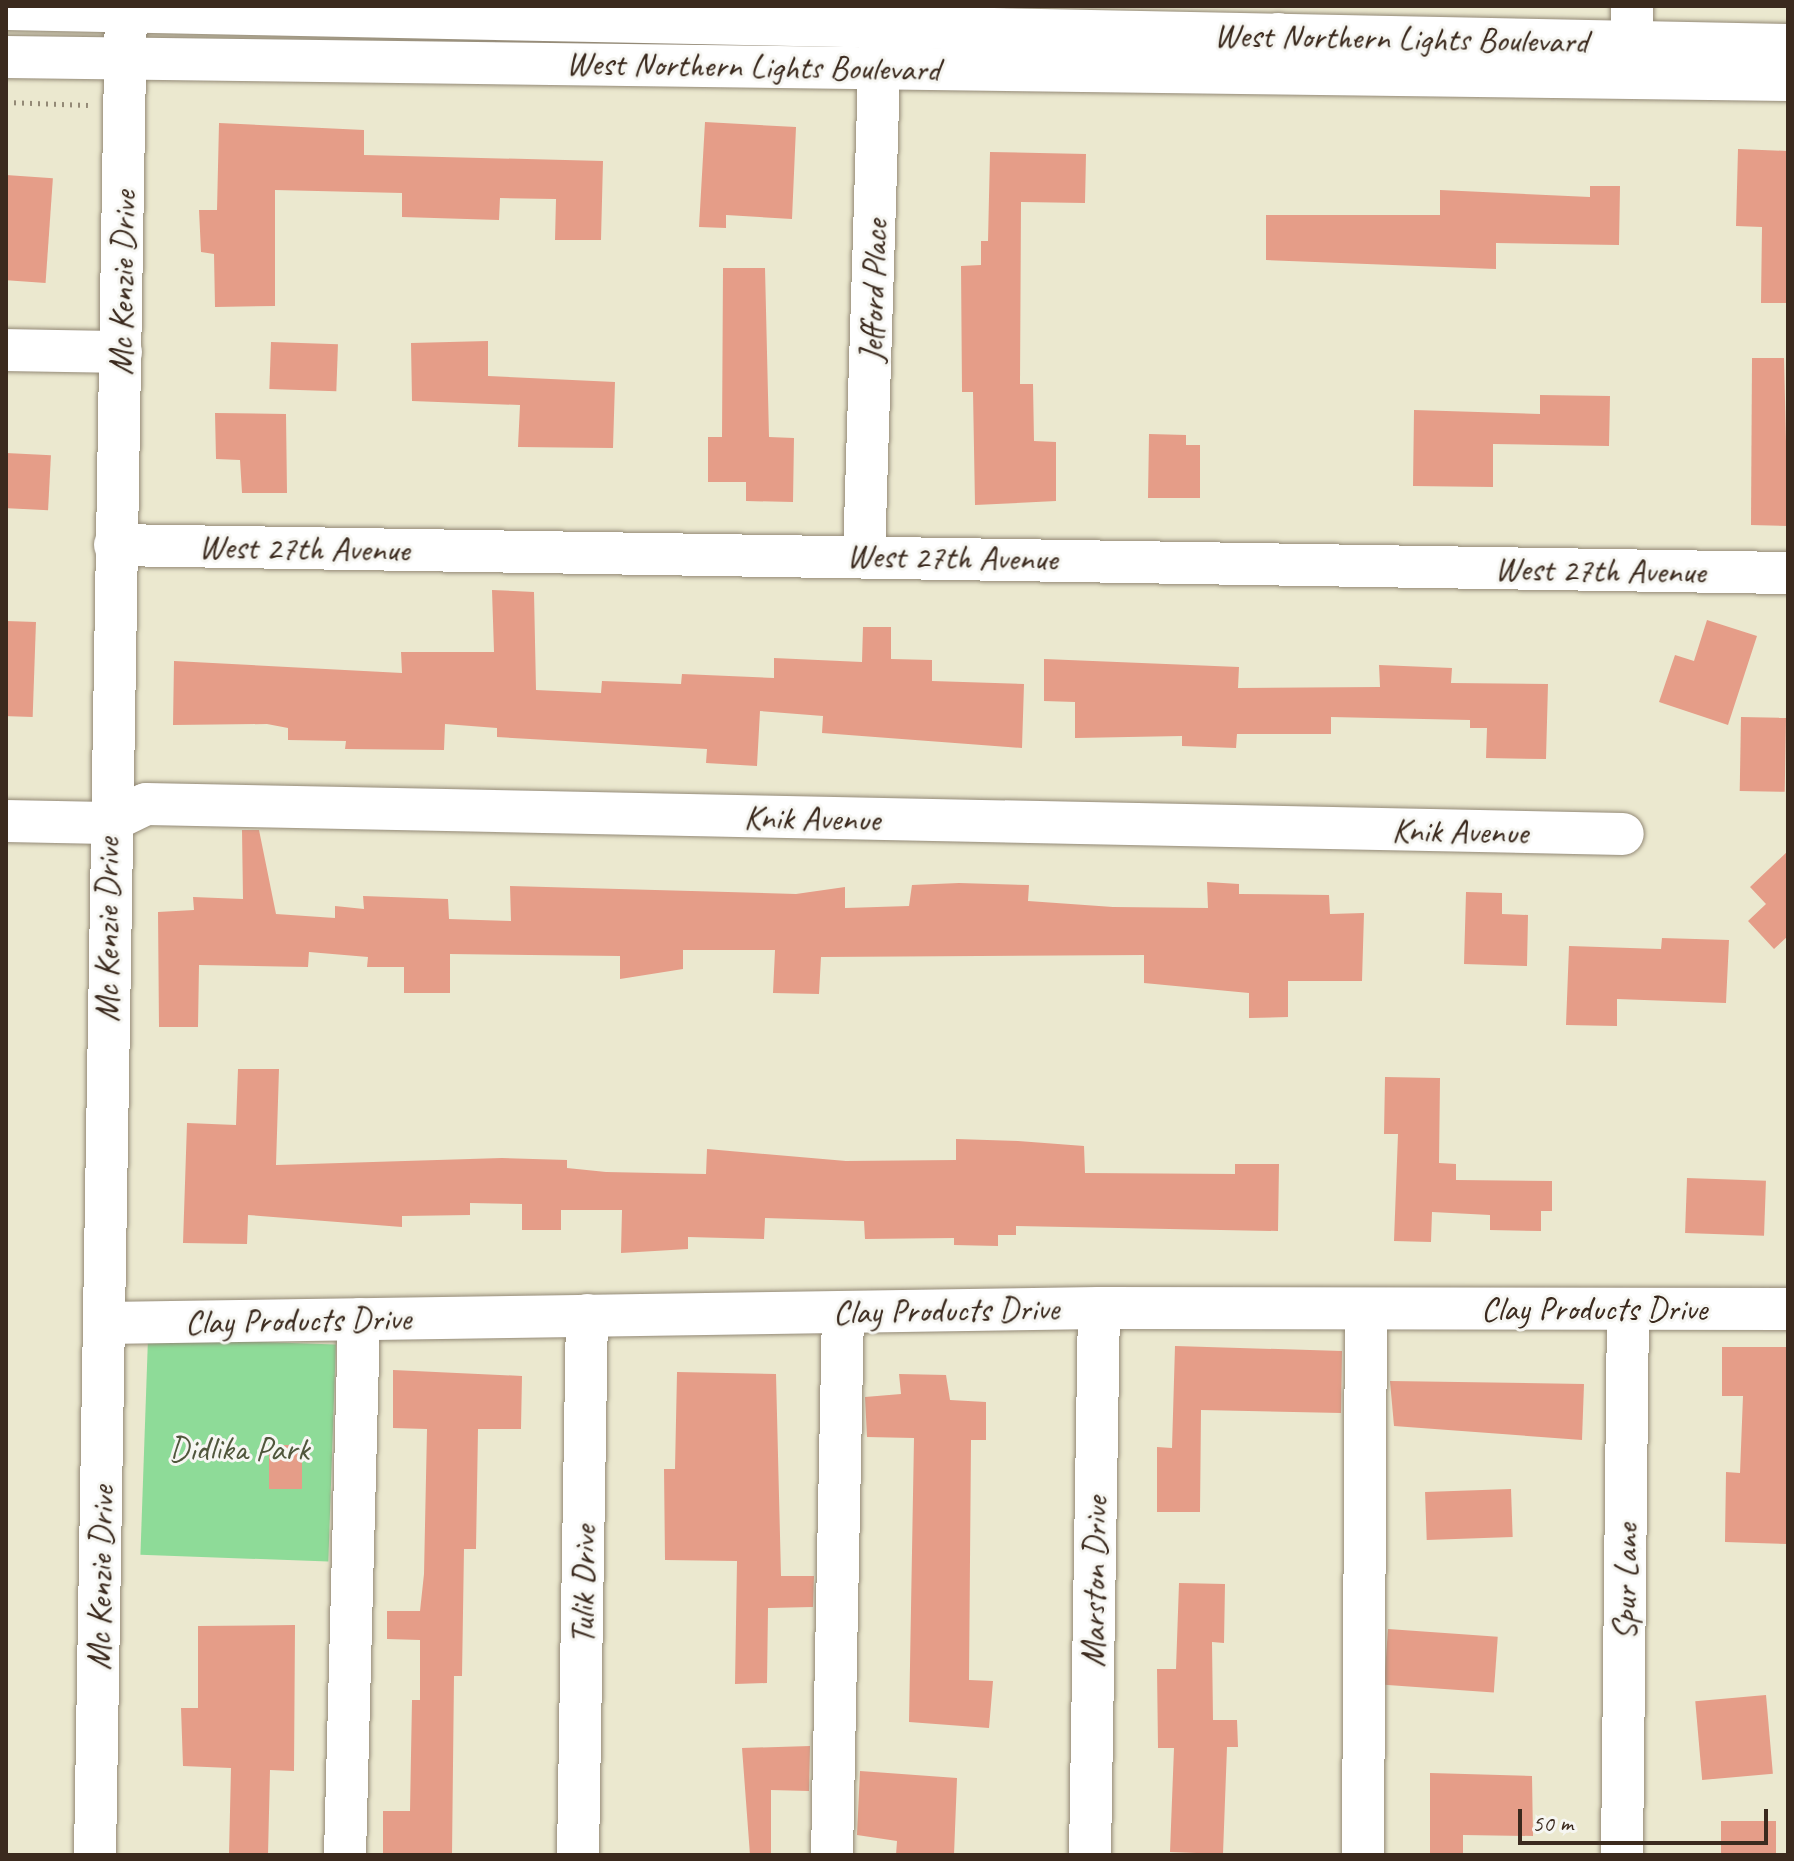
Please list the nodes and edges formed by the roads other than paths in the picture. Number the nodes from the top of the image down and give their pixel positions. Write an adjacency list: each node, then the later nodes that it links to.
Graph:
1 (6, 9): 2 (street, West Northern Lights Boulevard)
2 (126, 9): 5 (street, West Northern Lights Boulevard); 8 (street, Mc Kenzie Drive)
3 (1632, 24): 4 (street, West Northern Lights Boulevard); 6 (street, West Northern Lights Boulevard)
4 (1788, 45)
5 (880, 47): 6 (street, West Northern Lights Boulevard); 8 (street, West Northern Lights Boulevard); 13 (street, Jefford Place)
6 (1278, 54): 9 (street, West Northern Lights Boulevard)
7 (6, 57): 8 (street, West Northern Lights Boulevard)
8 (125, 58): 11 (street, Mc Kenzie Drive)
9 (1788, 80)
10 (6, 350): 11 (street)
11 (121, 352): 12 (street, Mc Kenzie Drive)
12 (115, 545): 13 (street, West 27th Avenue); 16 (street, Mc Kenzie Drive)
13 (864, 556): 14 (street, West 27th Avenue)
14 (1788, 573)
15 (6, 821): 16 (street, Knik Avenue)
16 (107, 823): 17 (street, Knik Avenue); 25 (street, Mc Kenzie Drive)
17 (1623, 834)
18 (1099, 1308): 19 (street, Clay Products Drive); 22 (street, Clay Products Drive); 30 (street, Marston Drive)
19 (1366, 1309): 20 (street, Clay Products Drive); 31 (street)
20 (1628, 1309): 21 (street, Clay Products Drive); 32 (street, Spur Lane)
21 (1788, 1309)
22 (843, 1312): 23 (street, Clay Products Drive); 29 (street)
23 (587, 1315): 24 (street, Clay Products Drive); 28 (street, Tulik Drive)
24 (359, 1319): 25 (street, Clay Products Drive); 27 (street)
25 (104, 1323): 26 (street, Mc Kenzie Drive)
26 (95, 1855)
27 (345, 1855)
28 (578, 1855)
29 (832, 1855)
30 (1090, 1855)
31 (1363, 1855)
32 (1622, 1855)

